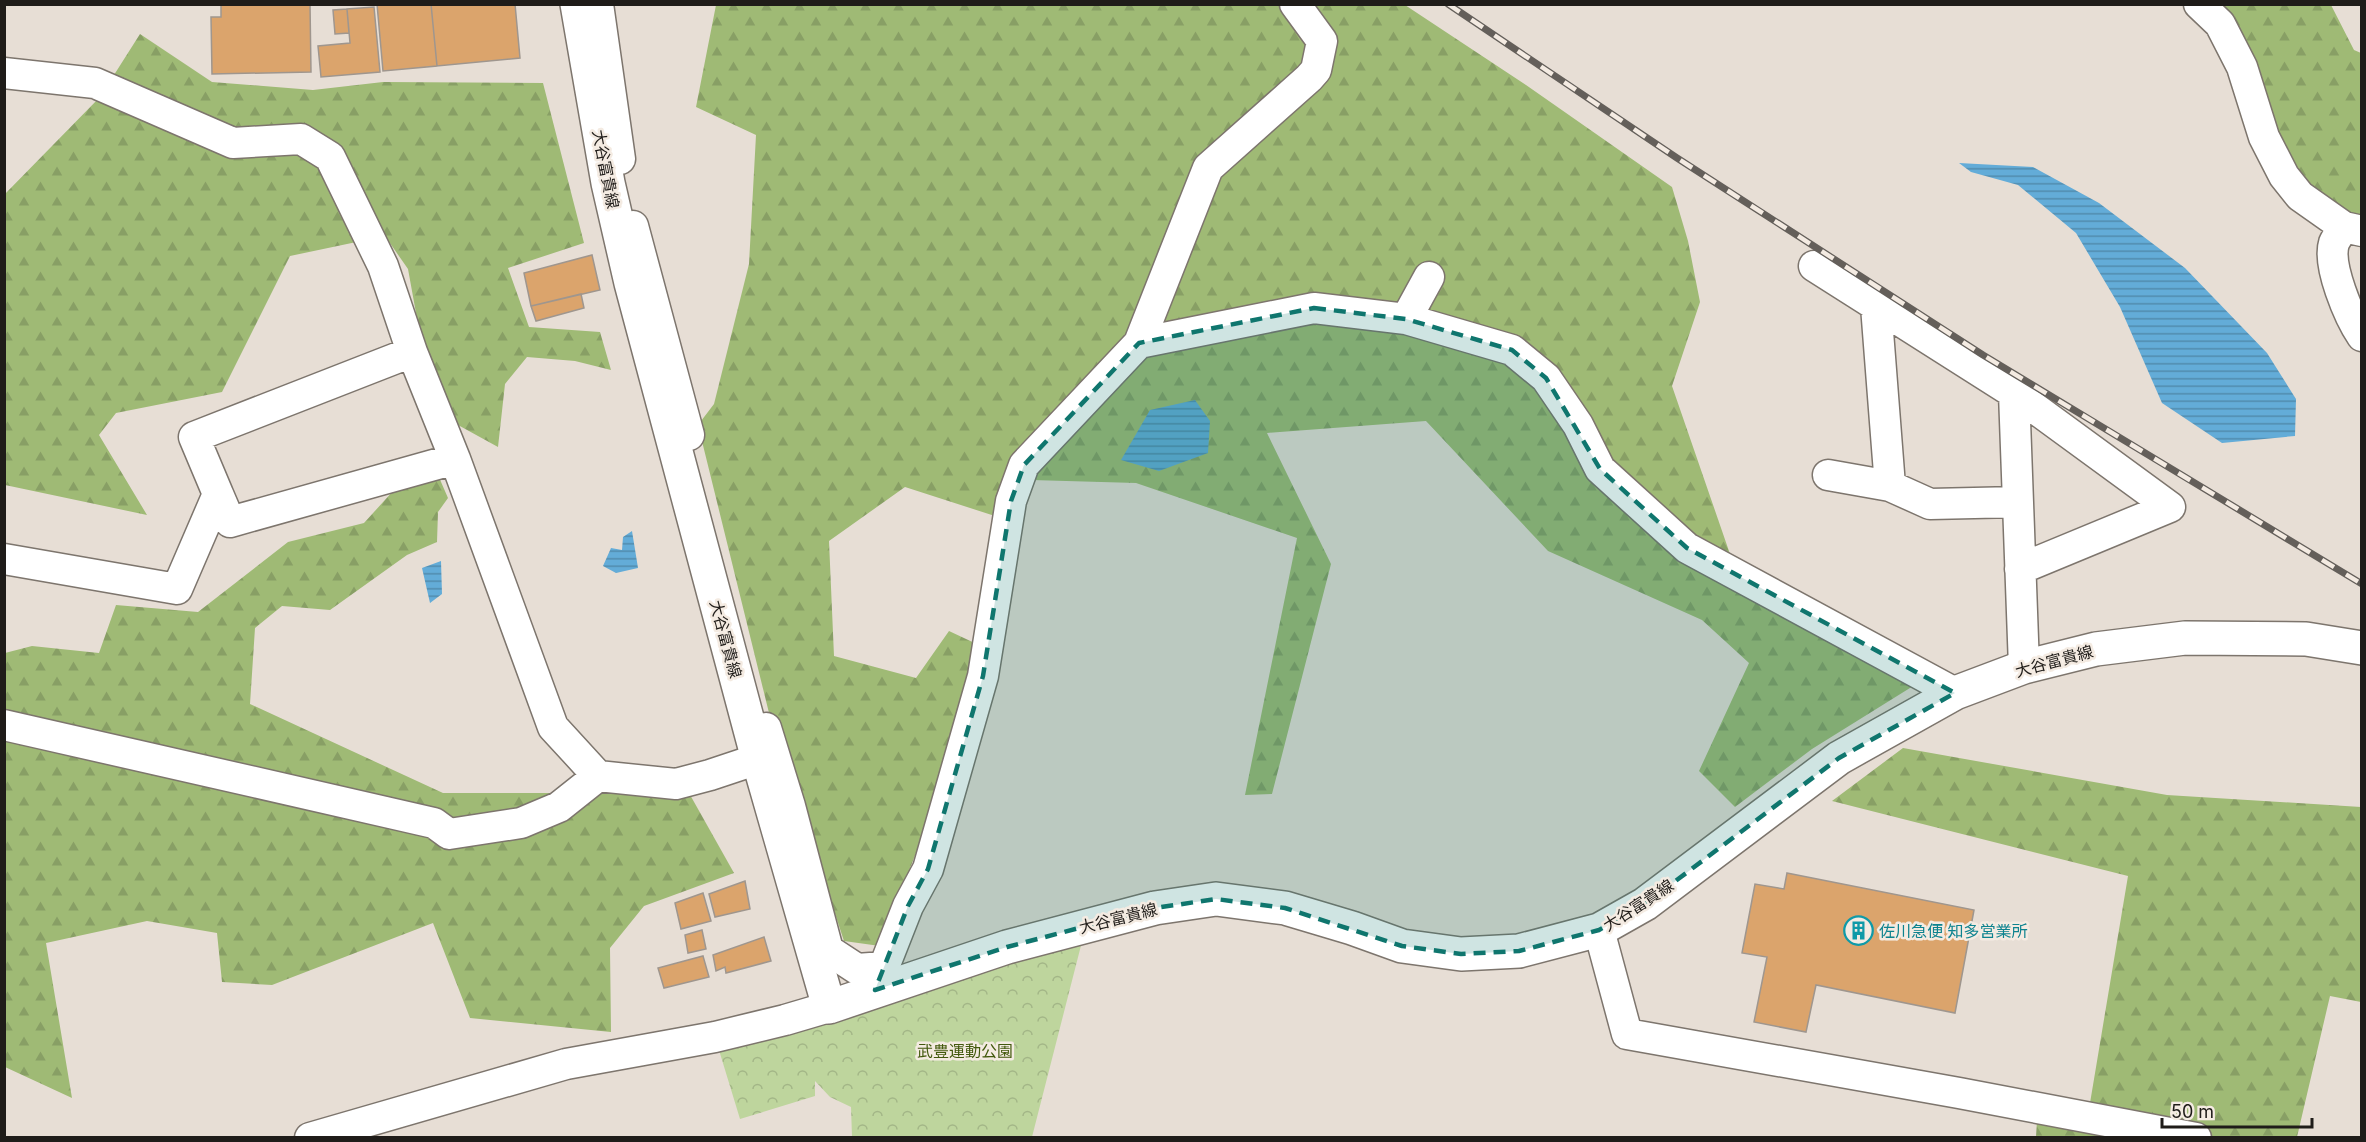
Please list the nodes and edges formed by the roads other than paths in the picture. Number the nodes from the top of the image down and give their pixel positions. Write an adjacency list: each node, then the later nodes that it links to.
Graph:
1 (577, 4): 26 (main road, 大谷富貴線)
2 (598, 4): 29 (street)
3 (1295, 4): 12 (street)
4 (2199, 4): 6 (street)
5 (4, 73): 13 (street)
6 (2353, 229): 11 (street)
7 (1814, 266): 9 (street)
8 (1429, 277): 10 (street)
9 (1876, 306): 14 (street); 17 (street)
10 (1406, 319): 12 (street); 24 (street)
11 (2361, 336)
12 (1139, 343): 29 (street)
13 (412, 352): 15 (street); 18 (street)
14 (2014, 393): 19 (street); 21 (street)
15 (455, 459): 18 (street); 27 (street)
16 (1828, 475): 17 (street)
17 (1890, 486): 19 (street)
18 (218, 494): 20 (street)
19 (2018, 501): 21 (street)
20 (4, 559)
21 (2020, 569): 23 (street)
22 (2361, 648): 23 (main road, 大谷富貴線)
23 (2024, 668): 24 (main road, 大谷富貴線)
24 (1955, 693): 28 (main road, 大谷富貴線)
25 (4, 724): 27 (street)
26 (758, 759): 27 (street); 30 (main road, 大谷富貴線)
27 (598, 776)
28 (1599, 930): 29 (main road, 大谷富貴線); 32 (street)
29 (879, 979): 30 (main road, 大谷富貴線)
30 (829, 1007): 31 (street)
31 (310, 1137)
32 (2196, 1137)

